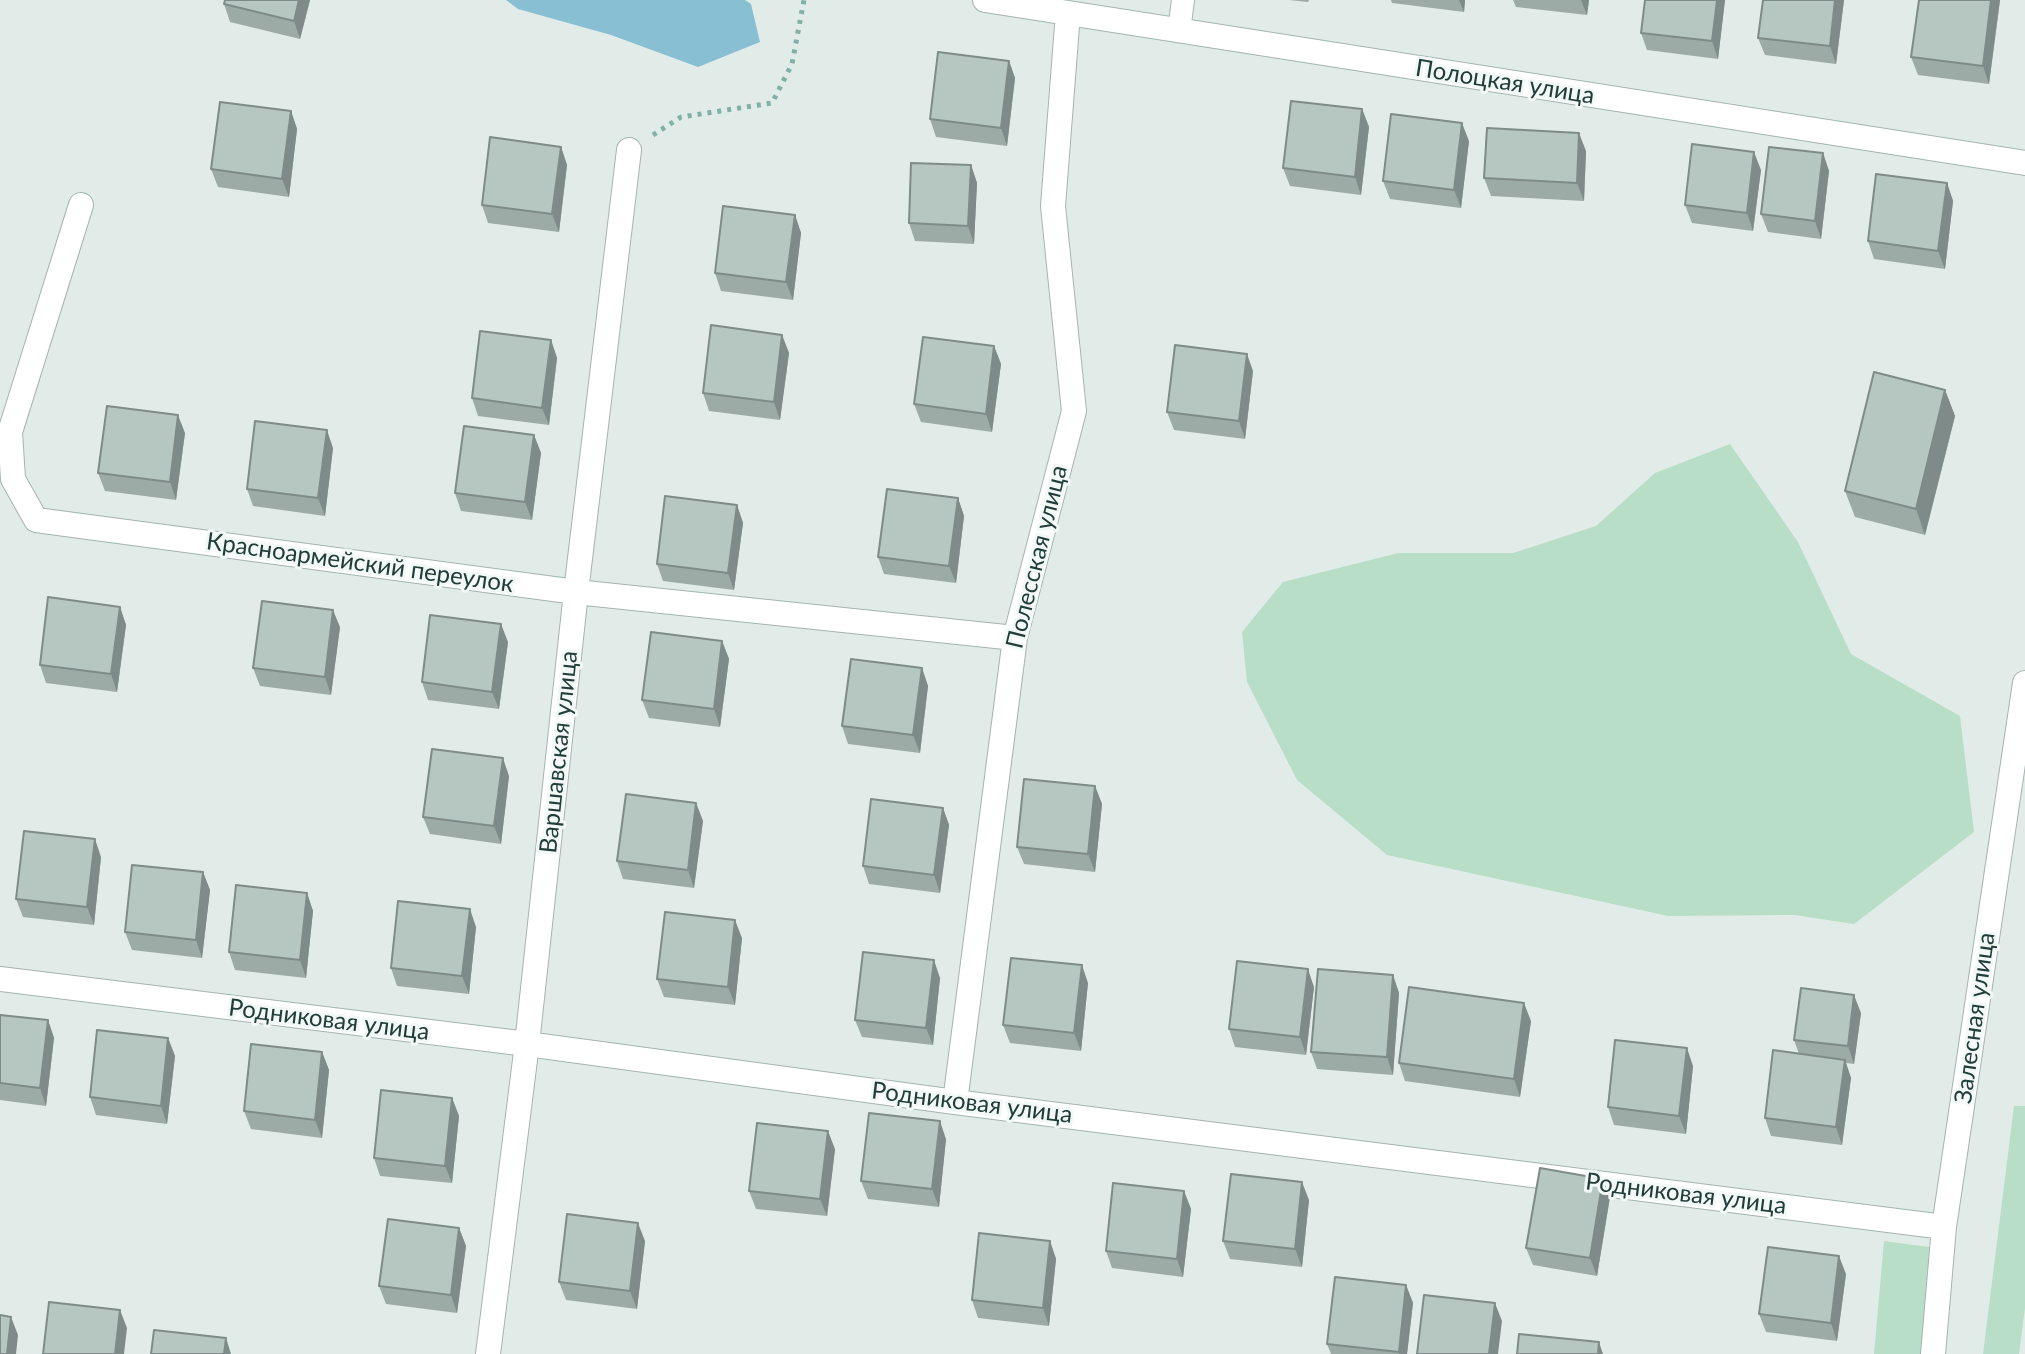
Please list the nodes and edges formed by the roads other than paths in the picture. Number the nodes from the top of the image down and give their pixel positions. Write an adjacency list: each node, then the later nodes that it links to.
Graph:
1 (985, 0): 3 (street, Полоцкая улица)
2 (1183, 0): 4 (lane)
3 (1068, 13): 4 (street, Полоцкая улица); 9 (street, Полесская улица)
4 (1179, 31): 6 (street, Полоцкая улица)
5 (629, 150): 8 (street, Варшавская улица)
6 (2025, 163)
7 (81, 205): 8 (street, Красноармейский переулок)
8 (576, 592): 9 (street, Красноармейский переулок); 12 (street, Варшавская улица)
9 (1015, 638): 13 (street, Полесская улица)
10 (2025, 683): 14 (street, Залесная улица)
11 (0, 979): 12 (street, Родниковая улица)
12 (527, 1044): 13 (street, Родниковая улица); 15 (street, Варшавская улица)
13 (955, 1102): 14 (street, Родниковая улица)
14 (1944, 1227): 16 (street, Залесная улица)
15 (488, 1354)
16 (1933, 1354)

